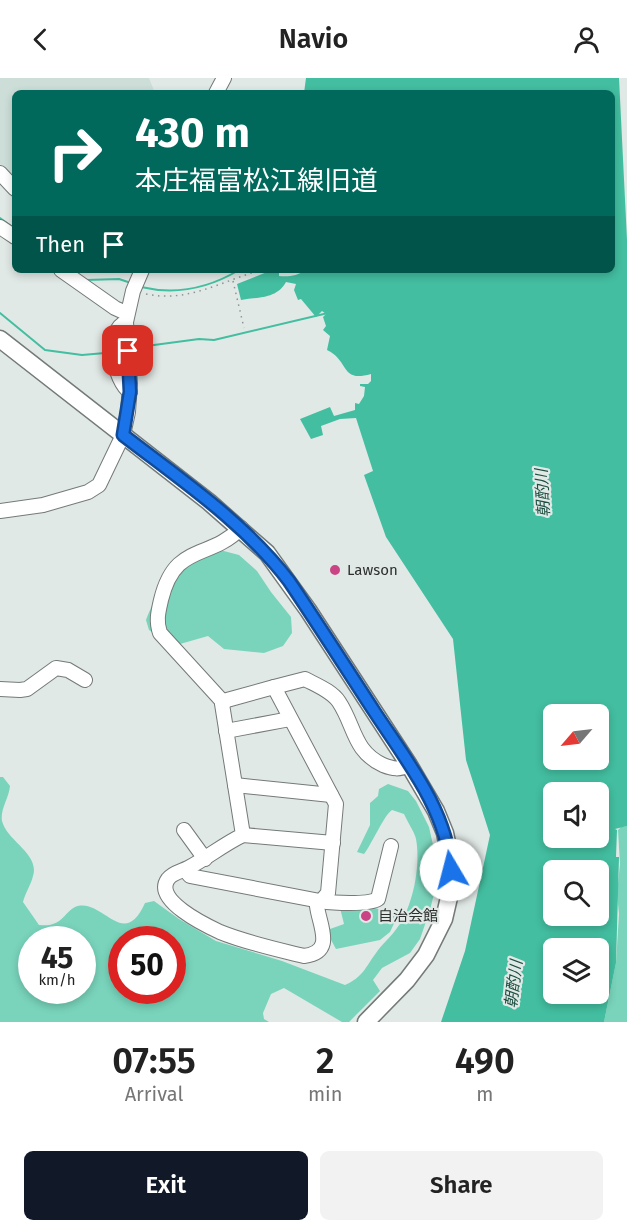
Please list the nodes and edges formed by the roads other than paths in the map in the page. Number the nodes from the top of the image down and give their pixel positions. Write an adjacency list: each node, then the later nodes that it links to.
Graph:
1 (0, 173): 2 (street)
2 (12, 186)
3 (65, 273): 5 (street)
4 (141, 273): 5 (street)
5 (126, 317): 7 (street)
6 (0, 339): 7 (main road)
7 (123, 435): 8 (street); 9 (main road)
8 (0, 511)
9 (241, 528): 13 (street); 16 (main road)
10 (85, 680): 12 (street)
11 (274, 687): 13 (street); 14 (street); 16 (street)
12 (0, 688)
13 (223, 702): 15 (street)
14 (290, 719): 15 (street); 18 (street)
15 (226, 731): 17 (street)
16 (409, 765): 26 (main road)
17 (235, 785): 18 (street); 20 (street)
18 (332, 795): 21 (street)
19 (184, 830): 23 (street)
20 (243, 835): 21 (street); 23 (street)
21 (333, 843): 25 (street)
22 (391, 846): 25 (street)
23 (205, 859): 24 (street)
24 (186, 870): 25 (street); 25 (street)
25 (320, 901)
26 (366, 1022)

